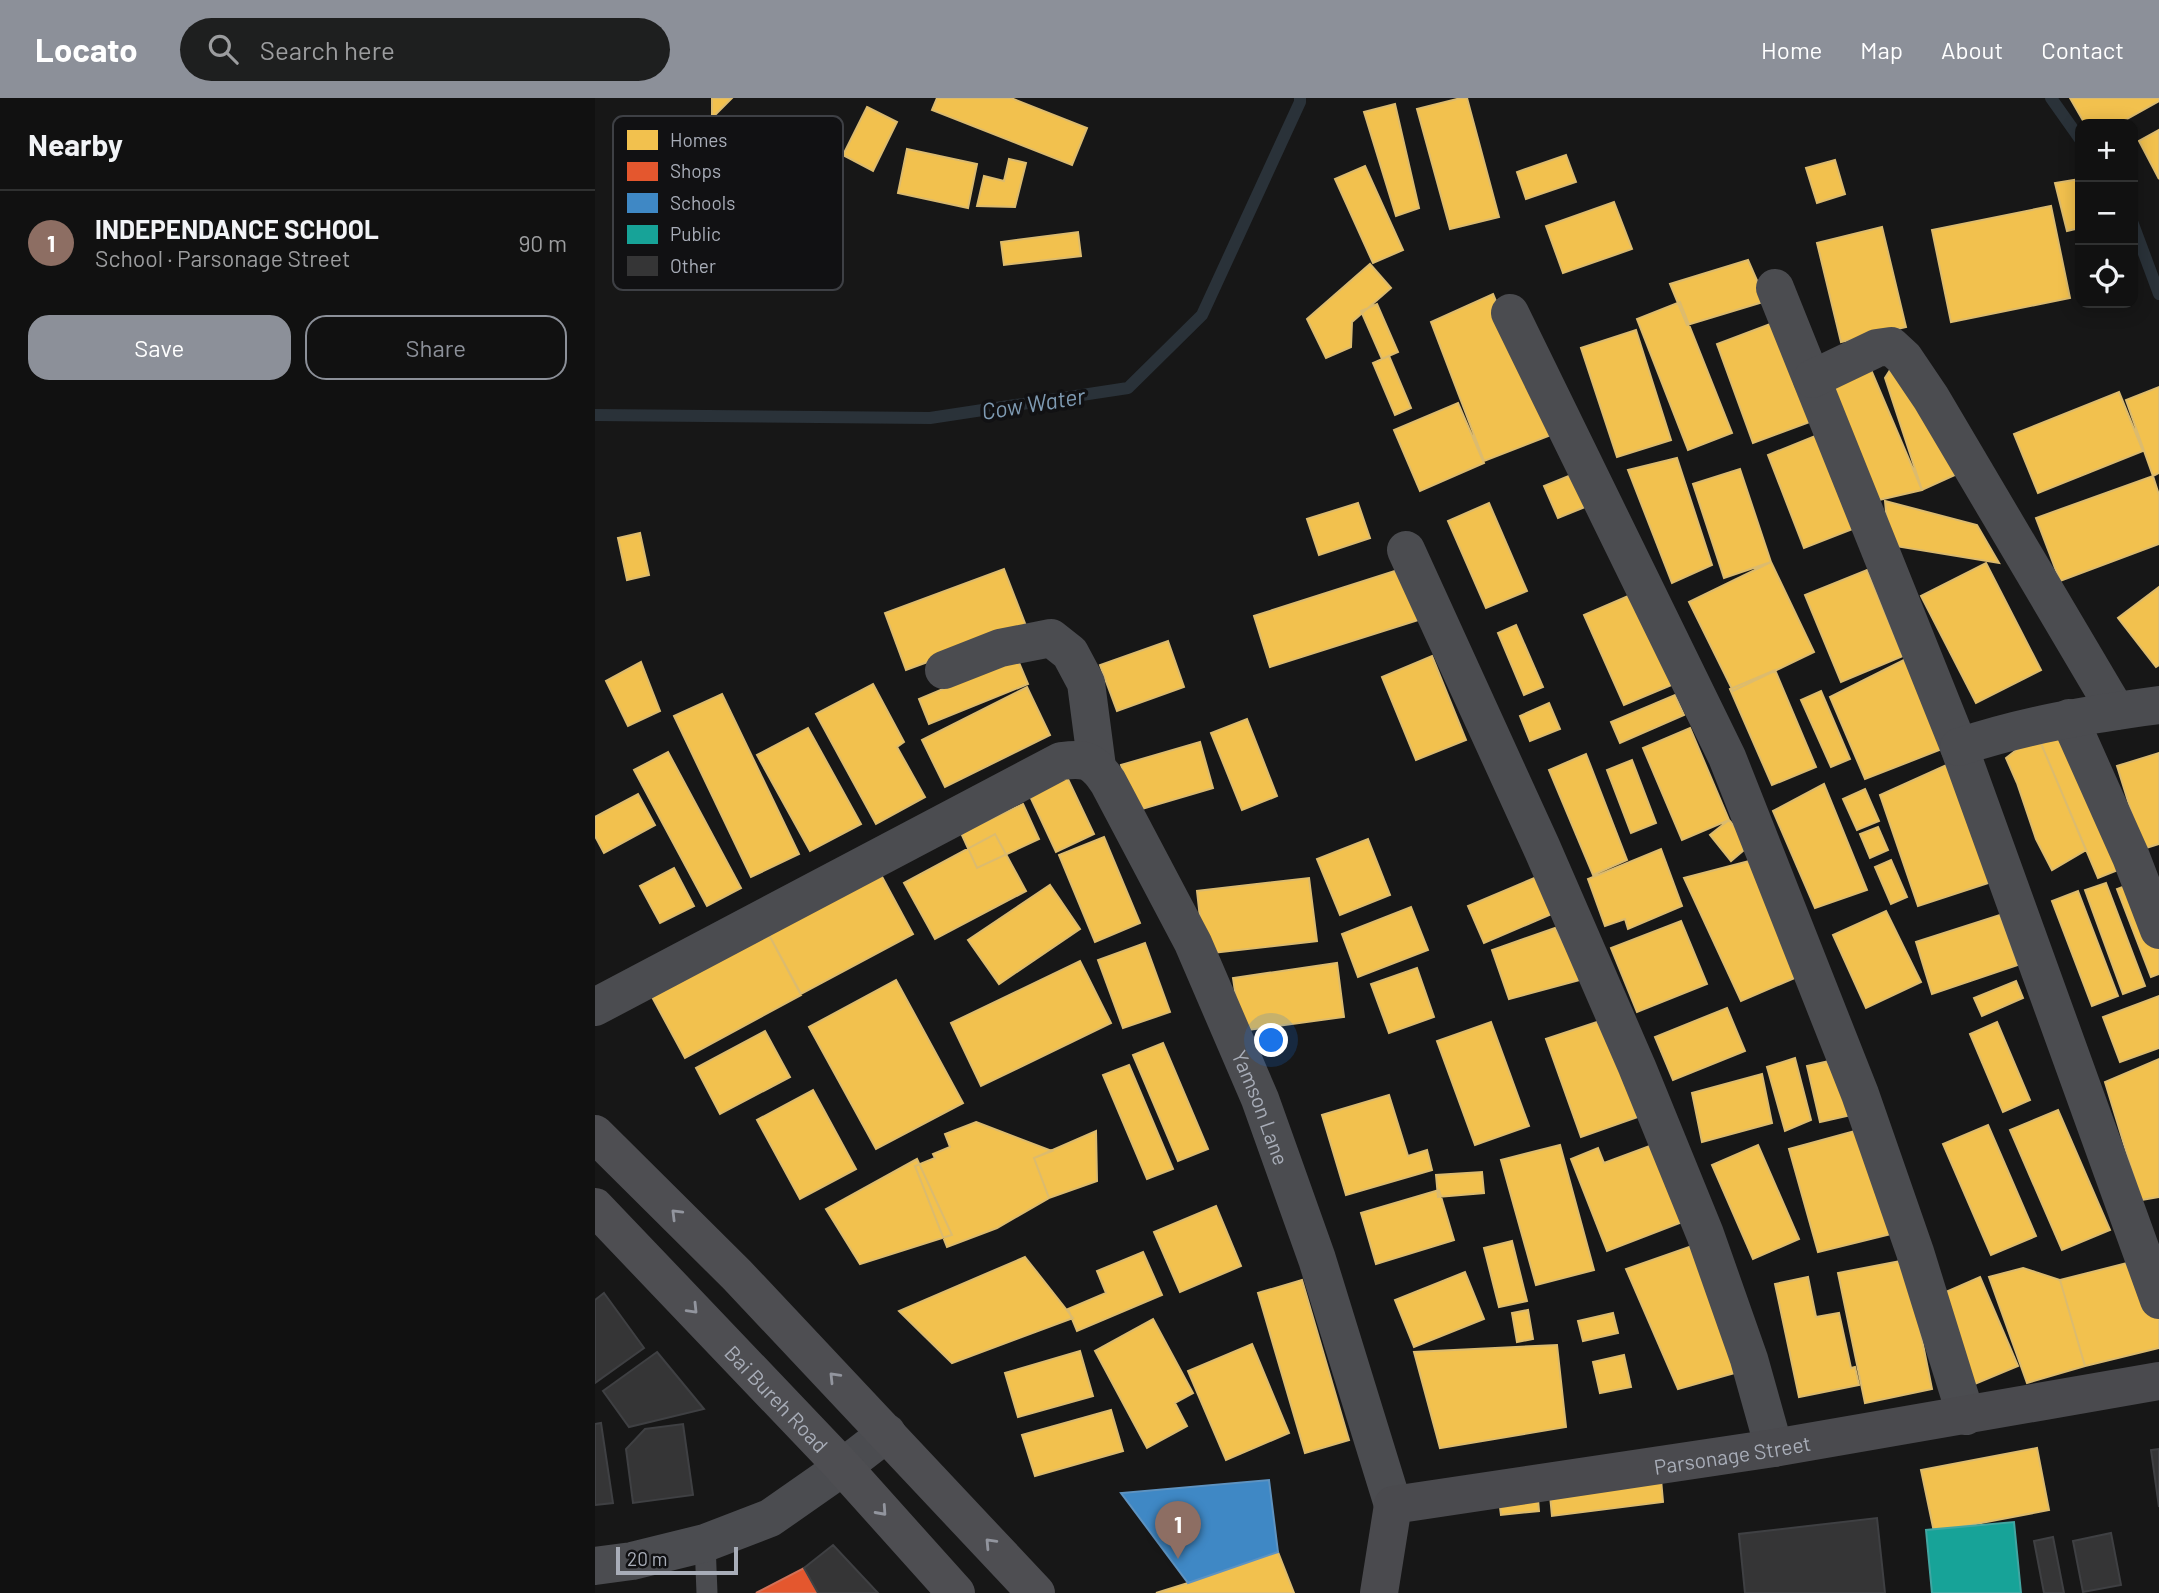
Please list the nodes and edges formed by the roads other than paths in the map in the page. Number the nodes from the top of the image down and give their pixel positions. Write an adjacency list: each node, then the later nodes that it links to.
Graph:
1 (1775, 288): 3 (street)
2 (1510, 313): 17 (street)
3 (1812, 379): 7 (street); 9 (street)
4 (1406, 551): 19 (street)
5 (944, 670): 10 (street)
6 (2159, 705): 7 (street)
7 (2116, 711): 8 (street)
8 (2069, 718): 9 (street); 11 (street)
9 (1959, 747): 15 (street)
10 (1079, 764): 12 (street); 21 (street, Yamson Lane)
11 (2159, 930)
12 (595, 1007)
13 (595, 1134): 18 (highway, one-way to 13)
14 (595, 1207): 20 (highway, Bai Bureh Road, one-way to 20)
15 (2159, 1300)
16 (2159, 1381): 17 (main road, Parsonage Street)
17 (1966, 1416): 19 (main road, Parsonage Street)
18 (887, 1433): 20 (street); 26 (highway, one-way to 18)
19 (1775, 1448): 21 (main road, Parsonage Street)
20 (843, 1467): 22 (street); 25 (highway, Bai Bureh Road, one-way to 25)
21 (1393, 1505): 27 (main road)
22 (705, 1543): 23 (street); 24 (lane)
23 (595, 1566)
24 (707, 1593)
25 (956, 1593)
26 (1036, 1593)
27 (1379, 1593)

